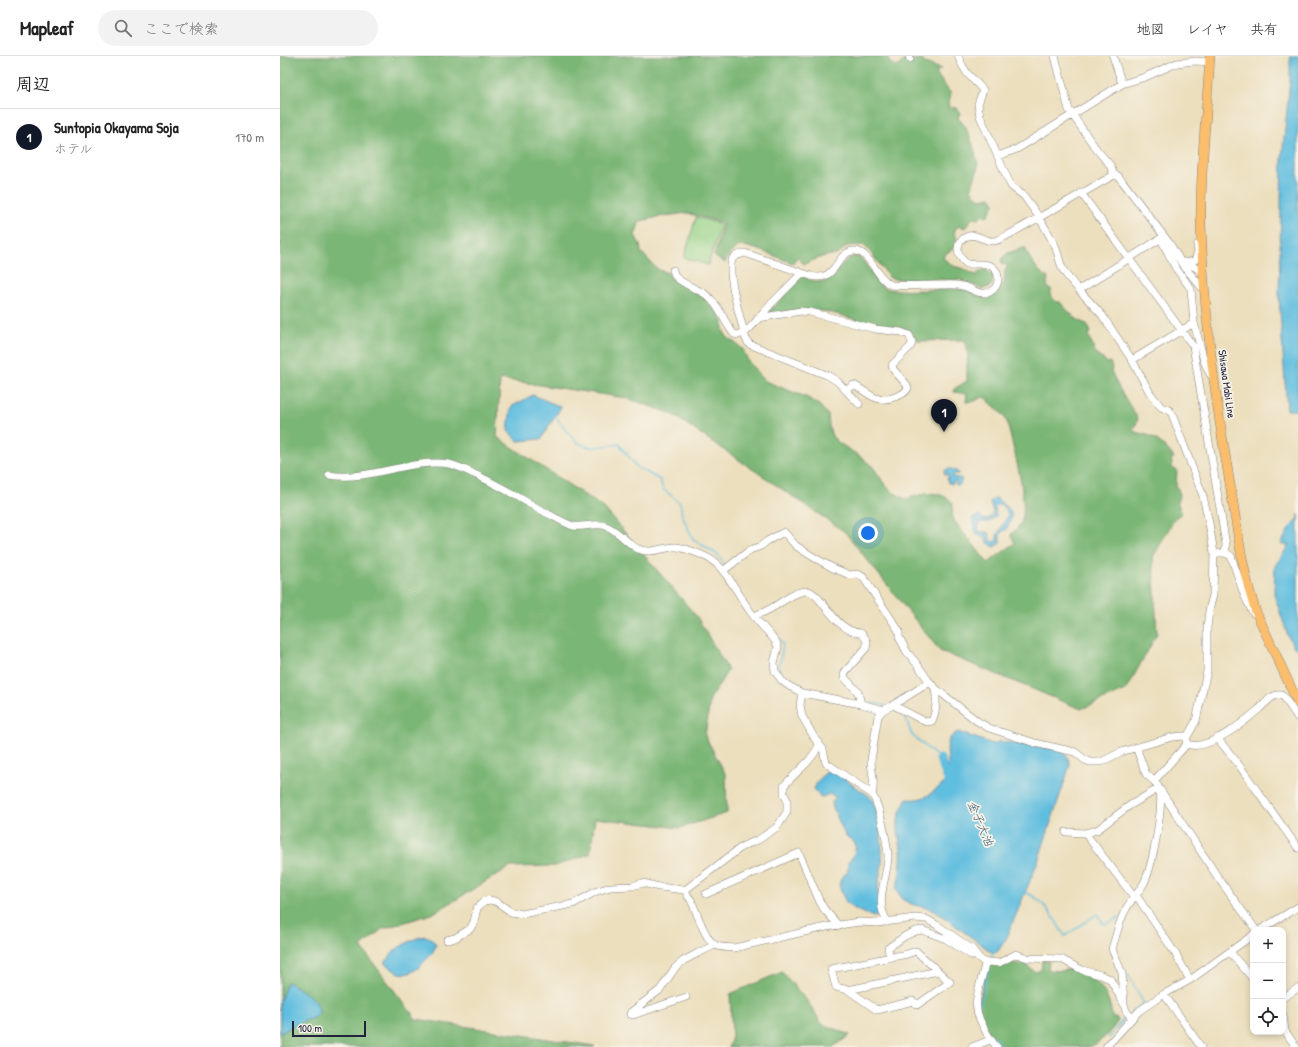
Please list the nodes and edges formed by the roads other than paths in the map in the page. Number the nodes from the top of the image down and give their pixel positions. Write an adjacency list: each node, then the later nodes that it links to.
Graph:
1 (958, 56): 8 (street)
2 (1055, 56): 7 (street)
3 (1113, 56): 6 (street)
4 (1177, 59): 5 (street); 6 (street)
5 (1210, 59): 12 (main road, Shisawa Mabi Line)
6 (1122, 84): 7 (street)
7 (1072, 116): 8 (street); 9 (street)
8 (998, 156): 11 (street)
9 (1114, 175): 10 (street); 13 (street)
10 (1081, 193): 11 (street); 14 (street)
11 (1039, 218): 18 (street); 19 (street)
12 (1201, 221): 15 (street); 17 (main road, Shisawa Mabi Line)
13 (1162, 238): 14 (street); 15 (street); 22 (street)
14 (1130, 259): 19 (street); 23 (street)
15 (1187, 267): 17 (street); 20 (street)
16 (673, 270): 24 (street)
17 (1202, 271): 20 (main road, Shisawa Mabi Line)
18 (802, 273): 21 (street); 24 (street)
19 (1079, 290): 25 (street)
20 (1204, 290): 26 (main road, Shisawa Mabi Line)
21 (758, 318): 24 (street); 27 (street)
22 (1194, 323): 23 (street); 26 (street)
23 (1182, 329): 25 (street); 30 (street)
24 (744, 333): 27 (street)
25 (1132, 360): 31 (street)
26 (1213, 378): 34 (main road, Shisawa Mabi Line)
27 (846, 390): 28 (street)
28 (859, 404)
29 (329, 475): 32 (street)
30 (1225, 553): 31 (street); 34 (street)
31 (1214, 554): 43 (street)
32 (723, 571): 33 (street); 35 (street)
33 (754, 616): 36 (street); 37 (street)
34 (1263, 626): 38 (main road, Shisawa Mabi Line)
35 (932, 685): 39 (street); 39 (street); 45 (street)
36 (802, 692): 37 (street); 44 (street)
37 (860, 701): 40 (street)
38 (1298, 703)
39 (893, 705): 40 (street)
40 (883, 710): 48 (street)
41 (1298, 718): 42 (street)
42 (1217, 738): 43 (street); 51 (street)
43 (1187, 741): 45 (street); 46 (street)
44 (819, 745): 48 (street); 52 (street)
45 (1136, 747): 46 (street)
46 (1154, 781): 47 (street)
47 (1159, 788): 50 (street); 54 (street); 58 (street)
48 (872, 794): 56 (street)
49 (1066, 832): 50 (street)
50 (1085, 833): 54 (street)
51 (1298, 848)
52 (685, 890): 61 (street); 62 (street)
53 (706, 894): 57 (street)
54 (1135, 896): 69 (street); 75 (street)
55 (1298, 907): 59 (street)
56 (888, 922): 57 (street); 64 (street)
57 (839, 926): 62 (street)
58 (1254, 927)
59 (1265, 927)
60 (1250, 937): 63 (street)
61 (447, 940)
62 (715, 945): 74 (street)
63 (1230, 952): 68 (street); 69 (street)
64 (978, 957): 65 (street); 66 (street)
65 (890, 958): 67 (street); 71 (street)
66 (985, 963): 75 (street); 78 (street)
67 (938, 971): 71 (street); 71 (street)
68 (1250, 975)
69 (1190, 980): 72 (street)
70 (1298, 988): 73 (street)
71 (848, 990)
72 (1164, 994): 76 (street); 82 (street)
73 (1286, 996)
74 (686, 997)
75 (1124, 1004): 76 (street)
76 (1132, 1018): 81 (street)
77 (1286, 1033): 83 (street)
78 (990, 1040): 79 (street); 80 (street)
79 (972, 1047)
80 (997, 1047)
81 (1106, 1047)
82 (1201, 1047)
83 (1296, 1047)

